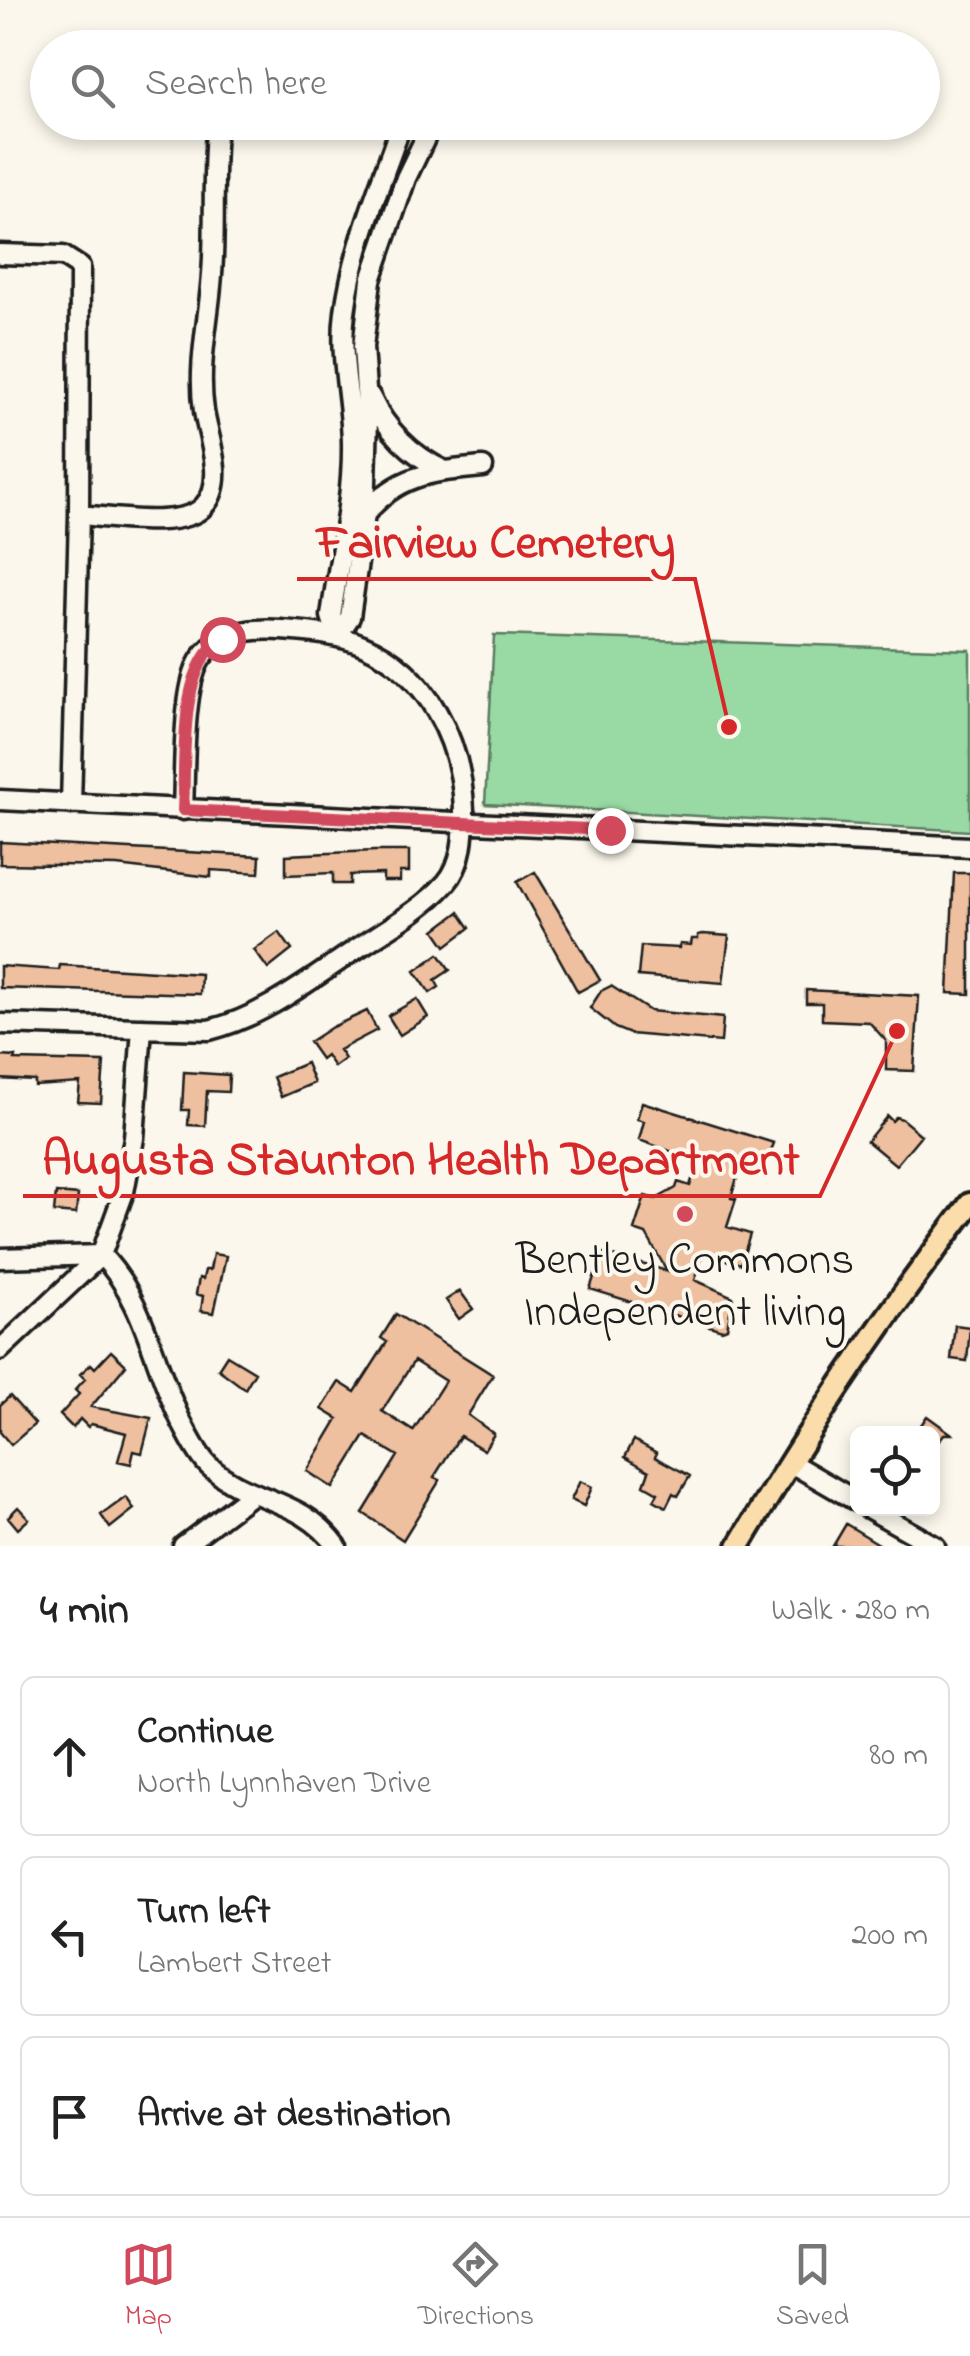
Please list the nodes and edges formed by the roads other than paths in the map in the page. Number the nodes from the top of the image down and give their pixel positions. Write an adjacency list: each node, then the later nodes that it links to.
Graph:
1 (216, 140): 10 (street)
2 (396, 140): 8 (street)
3 (424, 140): 5 (street)
4 (0, 254): 10 (street)
5 (366, 388): 7 (street); 9 (street)
6 (483, 467): 7 (street)
7 (445, 471): 9 (street)
8 (346, 512): 9 (street); 11 (street)
9 (366, 514): 11 (street)
10 (79, 515): 13 (street)
11 (337, 636): 14 (street); 15 (street)
12 (0, 800): 13 (street)
13 (71, 804): 14 (street)
14 (183, 810): 15 (street)
15 (464, 823): 16 (street); 18 (street)
16 (970, 846)
17 (0, 1024): 18 (street)
18 (142, 1028): 20 (street)
19 (970, 1204): 23 (main road)
20 (101, 1255): 21 (street); 22 (street); 24 (street)
21 (0, 1258)
22 (0, 1350)
23 (791, 1462): 25 (street); 29 (main road)
24 (252, 1494): 27 (street); 28 (street)
25 (850, 1497)
26 (882, 1516): 30 (street)
27 (183, 1546)
28 (337, 1546)
29 (740, 1546)
30 (936, 1546)

